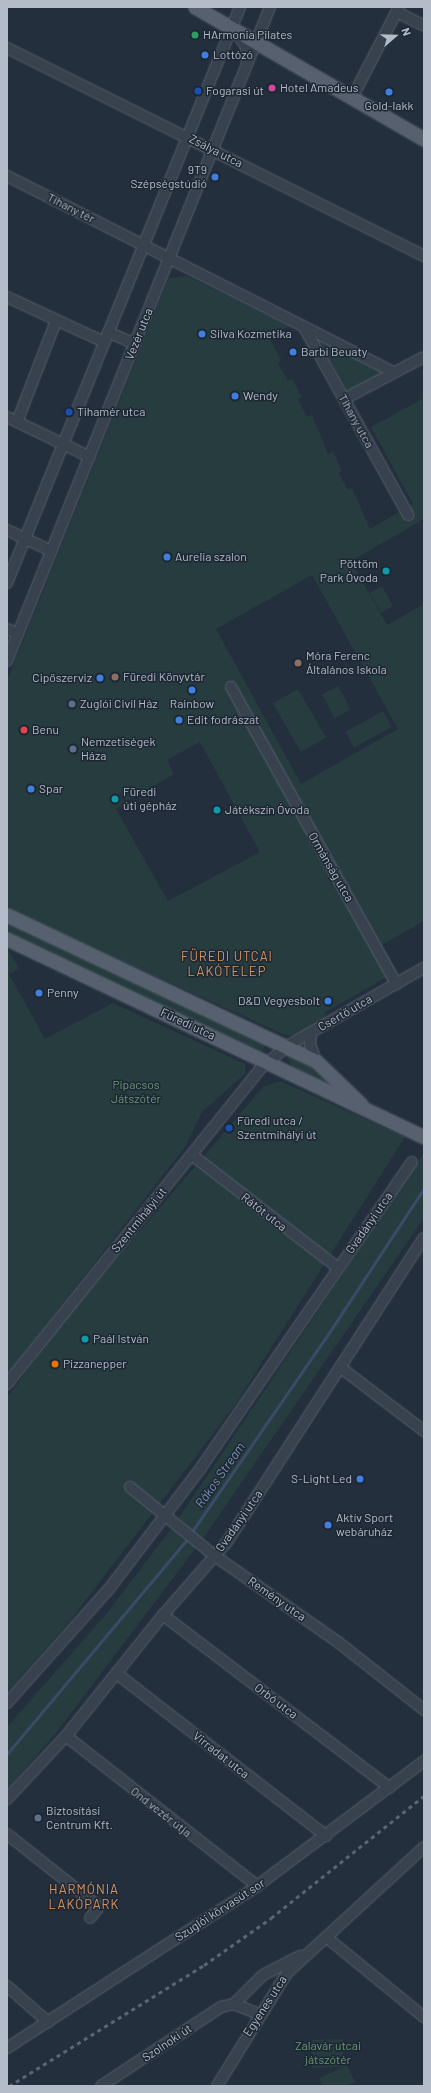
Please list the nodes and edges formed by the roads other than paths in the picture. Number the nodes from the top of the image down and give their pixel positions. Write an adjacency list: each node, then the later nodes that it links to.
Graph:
1 (195, 7): 6 (main road)
2 (240, 7): 6 (street)
3 (270, 7): 7 (street, Vezér utca)
4 (398, 9): 5 (street); 10 (street)
5 (424, 26)
6 (231, 28): 7 (main road); 9 (street); 11 (street)
7 (256, 42): 9 (street, Vezér utca); 10 (main road)
8 (7, 48): 11 (street, Zsálya utca)
9 (247, 66): 13 (street, Vezér utca)
10 (352, 98): 12 (main road)
11 (187, 137): 13 (street, Zsálya utca); 15 (street)
12 (424, 139)
13 (213, 150): 16 (street, Zsálya utca); 17 (street, Vezér utca)
14 (7, 176): 15 (street, Tihany tér)
15 (139, 243): 17 (street, Tihany tér); 21 (street)
16 (424, 256)
17 (170, 258): 20 (street); 22 (street, Vezér utca)
18 (7, 297): 19 (street)
19 (56, 321): 21 (street); 27 (street)
20 (304, 327): 24 (street); 25 (street, Tihany utca)
21 (106, 337): 22 (street); 28 (street)
22 (135, 344): 29 (street, Vezér utca)
23 (424, 357): 24 (street)
24 (394, 372): 25 (street)
25 (344, 399): 30 (street, Tihany utca)
26 (7, 417): 27 (street)
27 (17, 422): 28 (street)
28 (63, 444): 29 (street); 32 (street)
29 (90, 457): 33 (street, Vezér utca)
30 (408, 515)
31 (7, 530): 32 (street)
32 (25, 539): 33 (street); 34 (street)
33 (51, 551): 36 (street, Vezér utca)
34 (7, 583)
35 (7, 629): 36 (street)
36 (18, 634): 37 (street, Vezér utca)
37 (7, 661)
38 (231, 687): 42 (street, Ormánság utca)
39 (7, 915): 44 (main road, Füredi utca)
40 (7, 939): 46 (main road, Füredi utca)
41 (424, 968): 42 (street, Csertő utca)
42 (396, 984): 43 (street, Csertő utca)
43 (311, 1033): 44 (street, Csertő utca); 45 (street, Füredi utca)
44 (287, 1046): 45 (main road, Füredi utca); 46 (street, Csertő utca)
45 (316, 1061): 47 (main road, Füredi utca)
46 (268, 1062): 47 (main road, Füredi utca); 49 (street, Szentmihályi út)
47 (368, 1110): 48 (main road, Füredi utca)
48 (424, 1137)
49 (192, 1155): 52 (street, Rátót utca); 54 (street, Szentmihályi út)
50 (412, 1162): 52 (street, Gvadányi utca)
51 (424, 1238): 53 (street, Gvadányi utca)
52 (338, 1268): 58 (street, Gvadányi utca)
53 (340, 1367): 56 (street); 59 (street, Gvadányi utca)
54 (10, 1382): 55 (street, Szentmihályi út)
55 (7, 1392)
56 (424, 1431)
57 (130, 1487): 58 (street, Remény utca)
58 (163, 1516): 59 (street, Remény utca); 62 (street, Gvadányi utca)
59 (215, 1556): 60 (street, Gvadányi utca); 63 (street, Remény utca)
60 (163, 1615): 61 (street, Gvadányi utca); 66 (street, Orbó utca)
61 (116, 1673): 64 (street, Gvadányi utca); 69 (street, Virradat utca)
62 (7, 1703)
63 (424, 1710)
64 (66, 1736): 67 (street, Gvadányi utca); 71 (street, Ond vezér útja)
65 (424, 1761): 66 (street, Szuglói körvasút sor)
66 (390, 1788): 69 (street, Szuglói körvasút sor)
67 (7, 1799)
68 (7, 1834): 72 (street)
69 (326, 1836): 71 (street, Szuglói körvasút sor)
70 (424, 1847): 73 (street)
71 (257, 1886): 79 (street, Szuglói körvasút sor)
72 (90, 1918)
73 (326, 1937): 74 (street, Egyenes utca); 78 (street)
74 (304, 1955): 76 (street, Szolnoki út); 77 (street, Egyenes utca)
75 (7, 1986): 79 (street)
76 (234, 2004): 77 (street); 81 (street, Szolnoki út)
77 (259, 2014): 82 (street, Egyenes utca)
78 (424, 2017)
79 (48, 2022): 80 (street, Szuglói körvasút sor)
80 (7, 2048)
81 (101, 2086)
82 (217, 2086)

